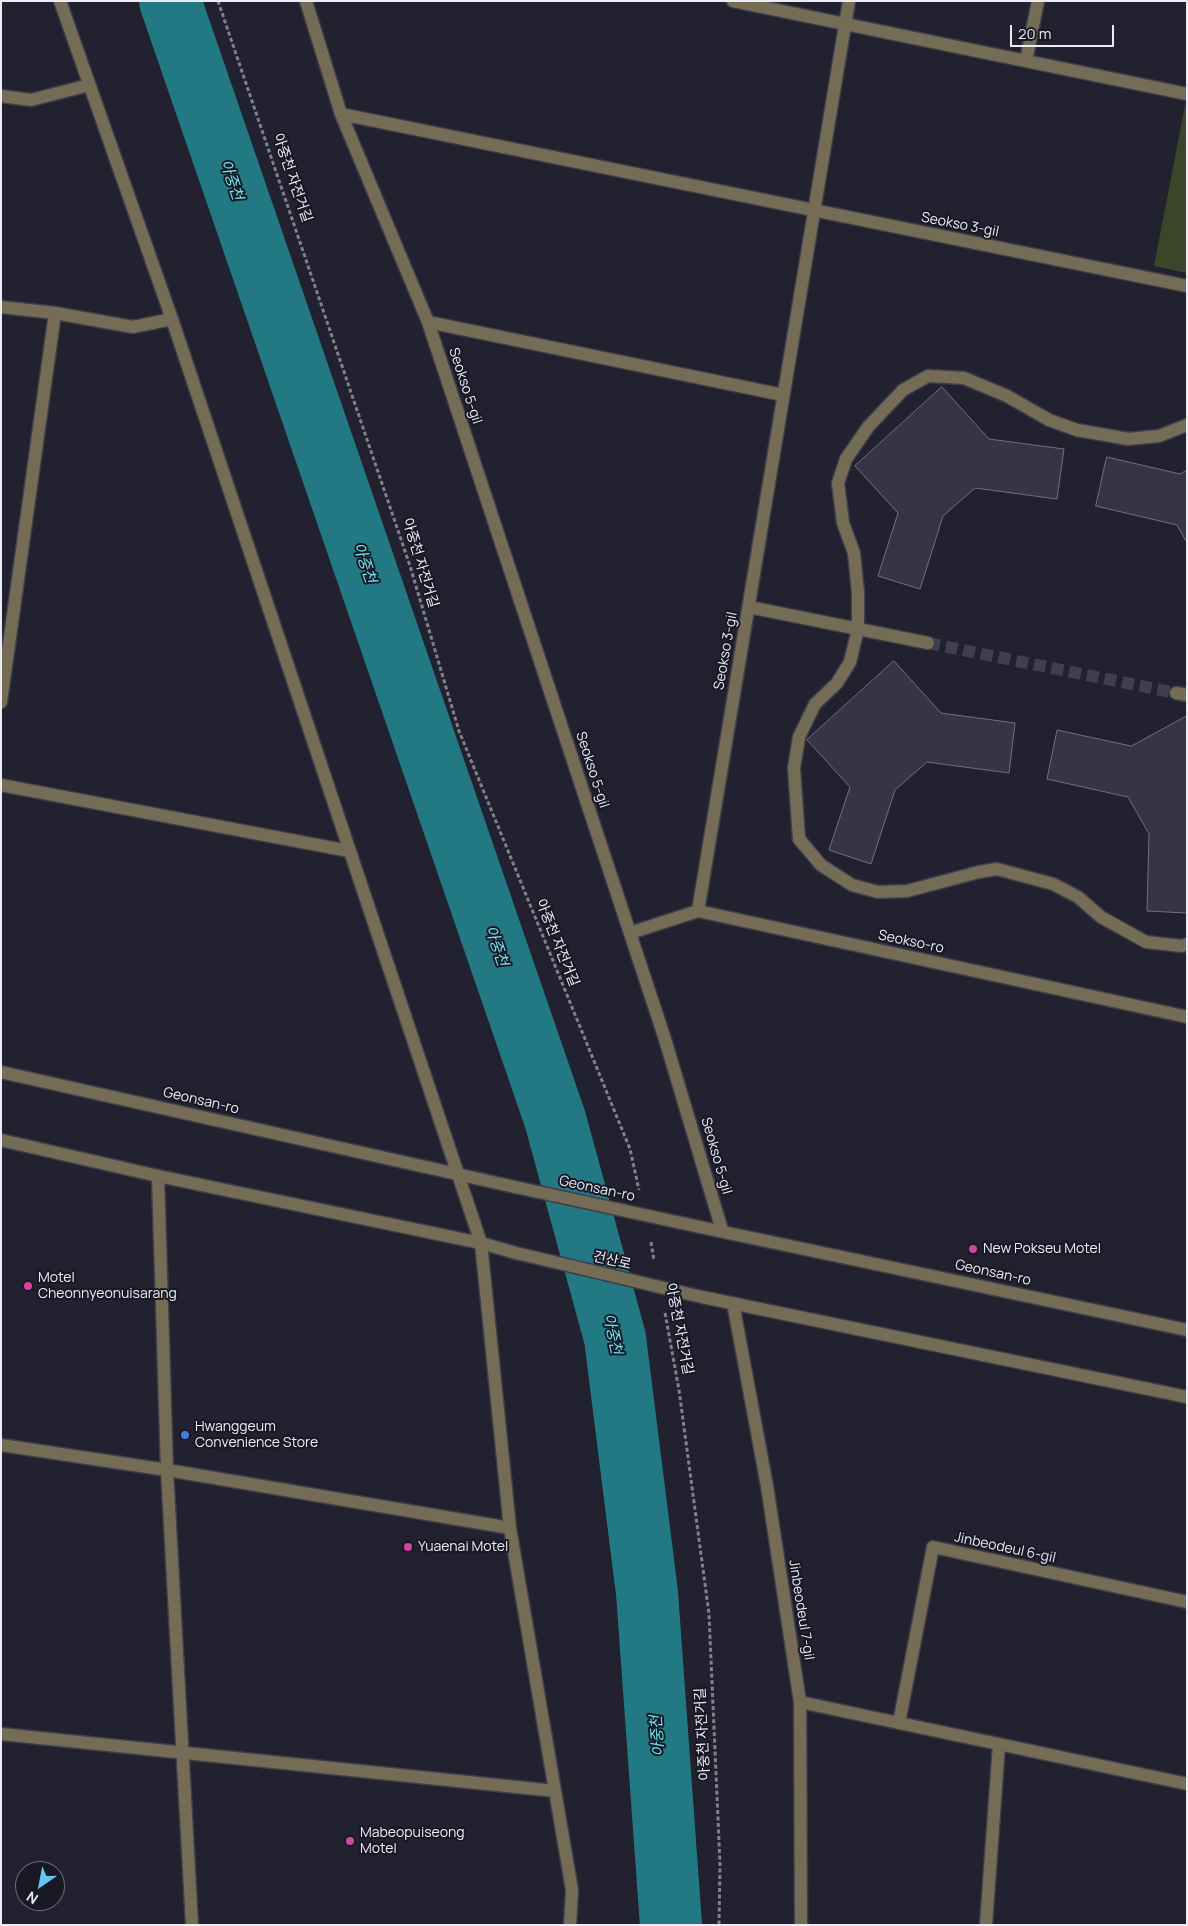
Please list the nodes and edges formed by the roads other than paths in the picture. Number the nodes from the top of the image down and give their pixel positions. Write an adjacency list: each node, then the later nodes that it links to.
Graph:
1 (60, 1): 8 (street)
2 (306, 1): 11 (street, Seokso 5-gil)
3 (733, 1): 6 (street)
4 (849, 1): 6 (street, Seokso 3-gil)
5 (1038, 1): 7 (street)
6 (845, 24): 7 (street); 12 (street, Seokso 3-gil)
7 (1026, 61): 9 (street)
8 (89, 84): 10 (street); 16 (street)
9 (1187, 94)
10 (1, 96)
11 (341, 114): 12 (street, Seokso 3-gil); 17 (street, Seokso 5-gil)
12 (814, 210): 13 (street, Seokso 3-gil); 18 (street, Seokso 3-gil)
13 (1187, 286)
14 (1, 307): 15 (street)
15 (55, 313): 16 (street); 23 (street)
16 (172, 319): 25 (street)
17 (428, 322): 18 (street, Seokso 5-gil); 27 (street, Seokso 5-gil)
18 (783, 395): 20 (street, Seokso 3-gil)
19 (1187, 424): 21 (street)
20 (749, 607): 21 (street); 26 (street, Seokso 3-gil)
21 (858, 629): 22 (street); 28 (street)
22 (928, 643)
23 (1, 702)
24 (1, 785): 25 (street)
25 (350, 851): 32 (street)
26 (698, 911): 27 (street, Seokso-ro); 29 (street, Seokso-ro)
27 (630, 932): 34 (street, Seokso 5-gil)
28 (1187, 944)
29 (1187, 1017)
30 (1, 1072): 32 (street, Geonsan-ro)
31 (1, 1140): 33 (street)
32 (458, 1174): 34 (street, Geonsan-ro, bridge); 35 (street)
33 (158, 1176): 35 (street); 40 (street)
34 (722, 1230): 37 (street, Geonsan-ro)
35 (482, 1243): 36 (street, 건산로, bridge); 41 (street)
36 (733, 1303): 38 (street); 43 (street, Jinbeodeul 7-gil)
37 (1187, 1330)
38 (1187, 1397)
39 (1, 1445): 40 (street)
40 (167, 1470): 41 (street); 47 (street)
41 (510, 1528): 49 (street)
42 (1187, 1602): 44 (street, Jinbeodeul 6-gil)
43 (800, 1702): 44 (street); 52 (street, Jinbeodeul 7-gil)
44 (899, 1723): 46 (street)
45 (1, 1734): 47 (street)
46 (998, 1744): 48 (street); 53 (street)
47 (183, 1753): 49 (street); 50 (street)
48 (1187, 1784)
49 (555, 1791): 51 (street)
50 (192, 1925)
51 (570, 1925)
52 (801, 1925)
53 (986, 1925)

